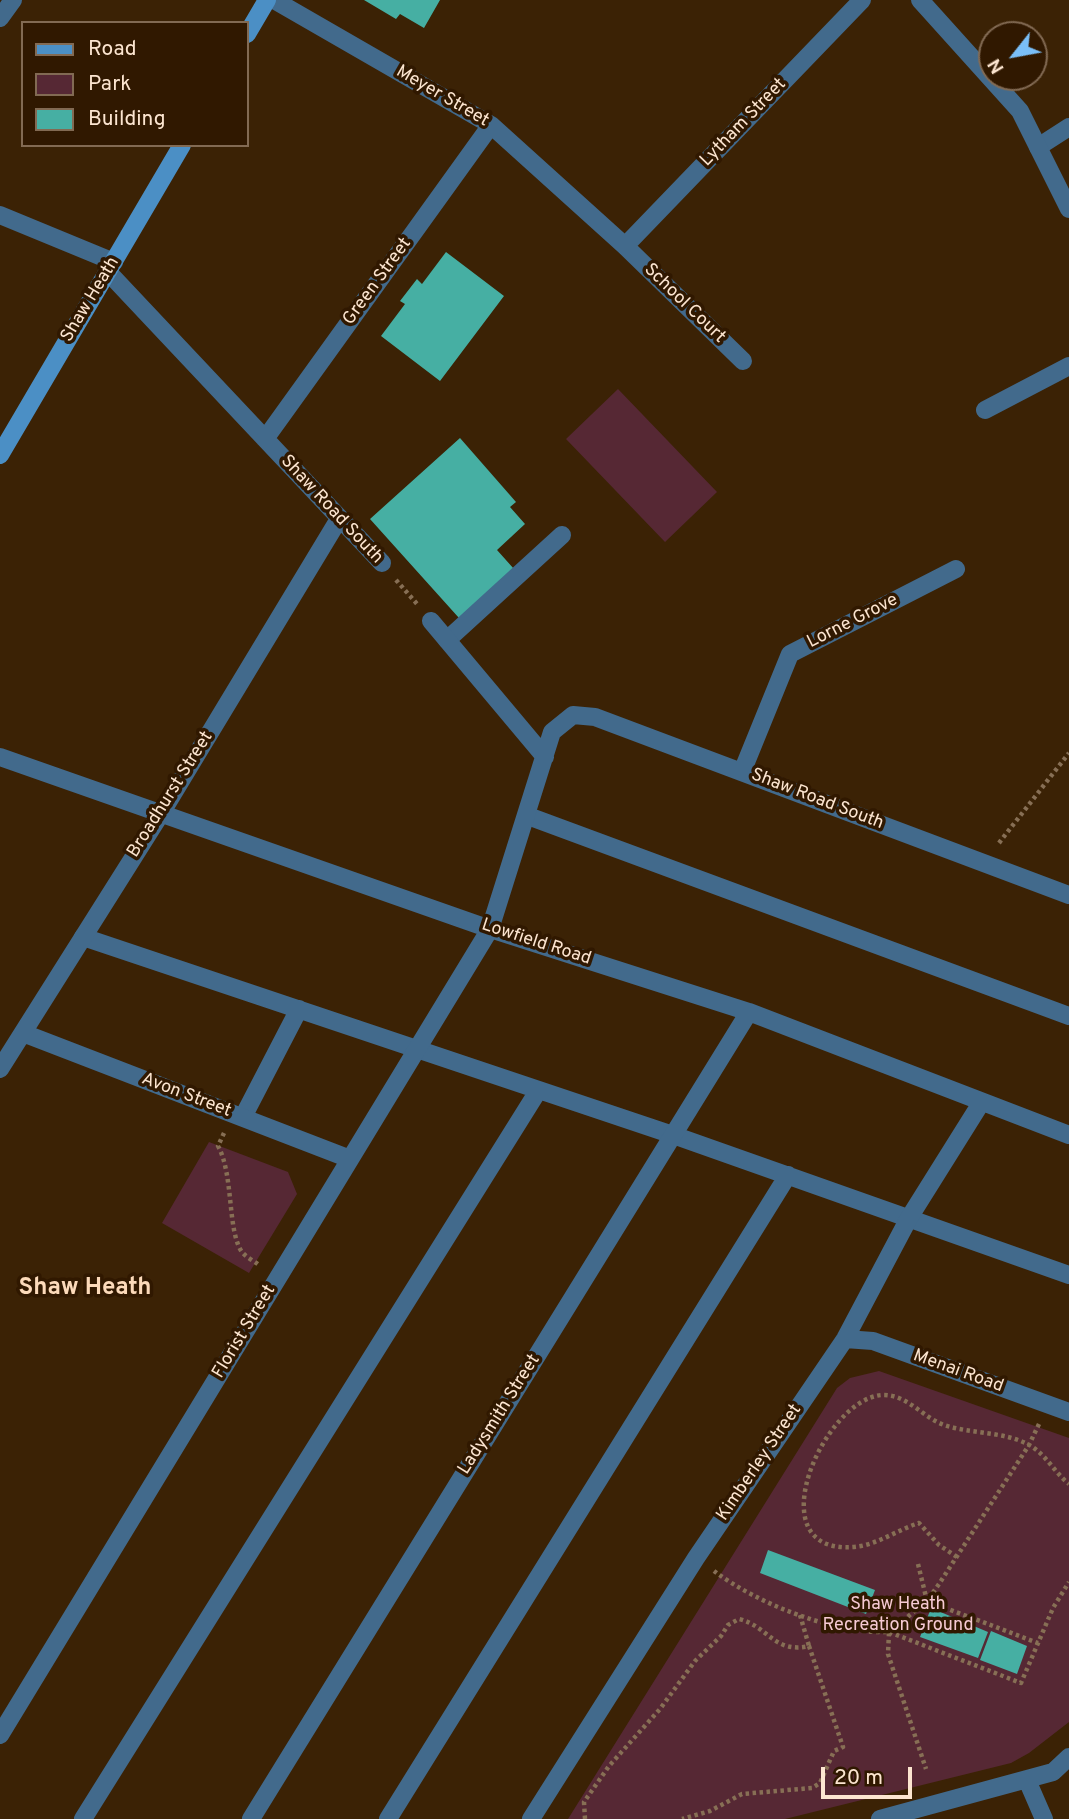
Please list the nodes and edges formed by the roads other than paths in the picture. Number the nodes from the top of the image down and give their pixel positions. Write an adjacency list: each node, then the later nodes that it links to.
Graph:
1 (13, 0): 6 (street)
2 (267, 0): 7 (main road)
3 (274, 0): 8 (street, Meyer Street)
4 (862, 0): 14 (street, Lytham Street)
5 (920, 0): 11 (street)
6 (0, 18)
7 (248, 32)
8 (491, 125): 14 (street, Meyer Street); 19 (street, Green Street)
9 (1069, 127): 11 (street)
10 (181, 147): 15 (main road, Shaw Heath)
11 (1038, 147): 12 (street)
12 (1069, 209)
13 (0, 215): 15 (street)
14 (625, 246): 16 (street, School Court)
15 (111, 267): 19 (street, Shaw Road South); 20 (main road, Shaw Heath)
16 (743, 361)
17 (1069, 366): 18 (street)
18 (985, 410)
19 (265, 439): 21 (street, Shaw Road South)
20 (0, 455)
21 (339, 519): 23 (street, Shaw Road South); 30 (street, Broadhurst Street)
22 (562, 535): 26 (street)
23 (382, 563)
24 (956, 569): 29 (street, Lorne Grove)
25 (430, 621): 26 (street)
26 (447, 640): 28 (street)
27 (0, 757): 30 (street, Lowfield Road)
28 (545, 757): 29 (street, Shaw Road South); 31 (street, Shaw Road South)
29 (742, 772): 32 (street, Shaw Road South)
30 (162, 812): 33 (street, Lowfield Road); 34 (street, Broadhurst Street)
31 (528, 816): 33 (street, Shaw Road South); 37 (street)
32 (1069, 895)
33 (490, 929): 36 (street, Lowfield Road); 39 (street, Florist Street)
34 (83, 937): 35 (street); 38 (street, Broadhurst Street)
35 (299, 1009): 39 (street); 43 (street)
36 (749, 1012): 42 (street, Lowfield Road); 44 (street, Ladysmith Street)
37 (1069, 1016)
38 (23, 1033): 40 (street, Broadhurst Street); 43 (street, Avon Street)
39 (417, 1049): 41 (street); 46 (street, Florist Street)
40 (0, 1069)
41 (538, 1091): 44 (street); 55 (street)
42 (981, 1103): 45 (street, Lowfield Road); 48 (street, Kimberley Street)
43 (238, 1115): 46 (street, Avon Street)
44 (673, 1135): 47 (street); 56 (street, Ladysmith Street)
45 (1069, 1135)
46 (350, 1159): 52 (street, Florist Street)
47 (788, 1175): 48 (street); 57 (street)
48 (909, 1218): 49 (street); 50 (street, Kimberley Street)
49 (1069, 1275)
50 (845, 1339): 51 (street, Menai Road); 58 (street, Kimberley Street)
51 (1069, 1412)
52 (0, 1735)
53 (1069, 1756): 54 (street)
54 (1027, 1780): 59 (street); 60 (street)
55 (83, 1819)
56 (251, 1819)
57 (388, 1819)
58 (531, 1819)
59 (880, 1819)
60 (1044, 1819)

